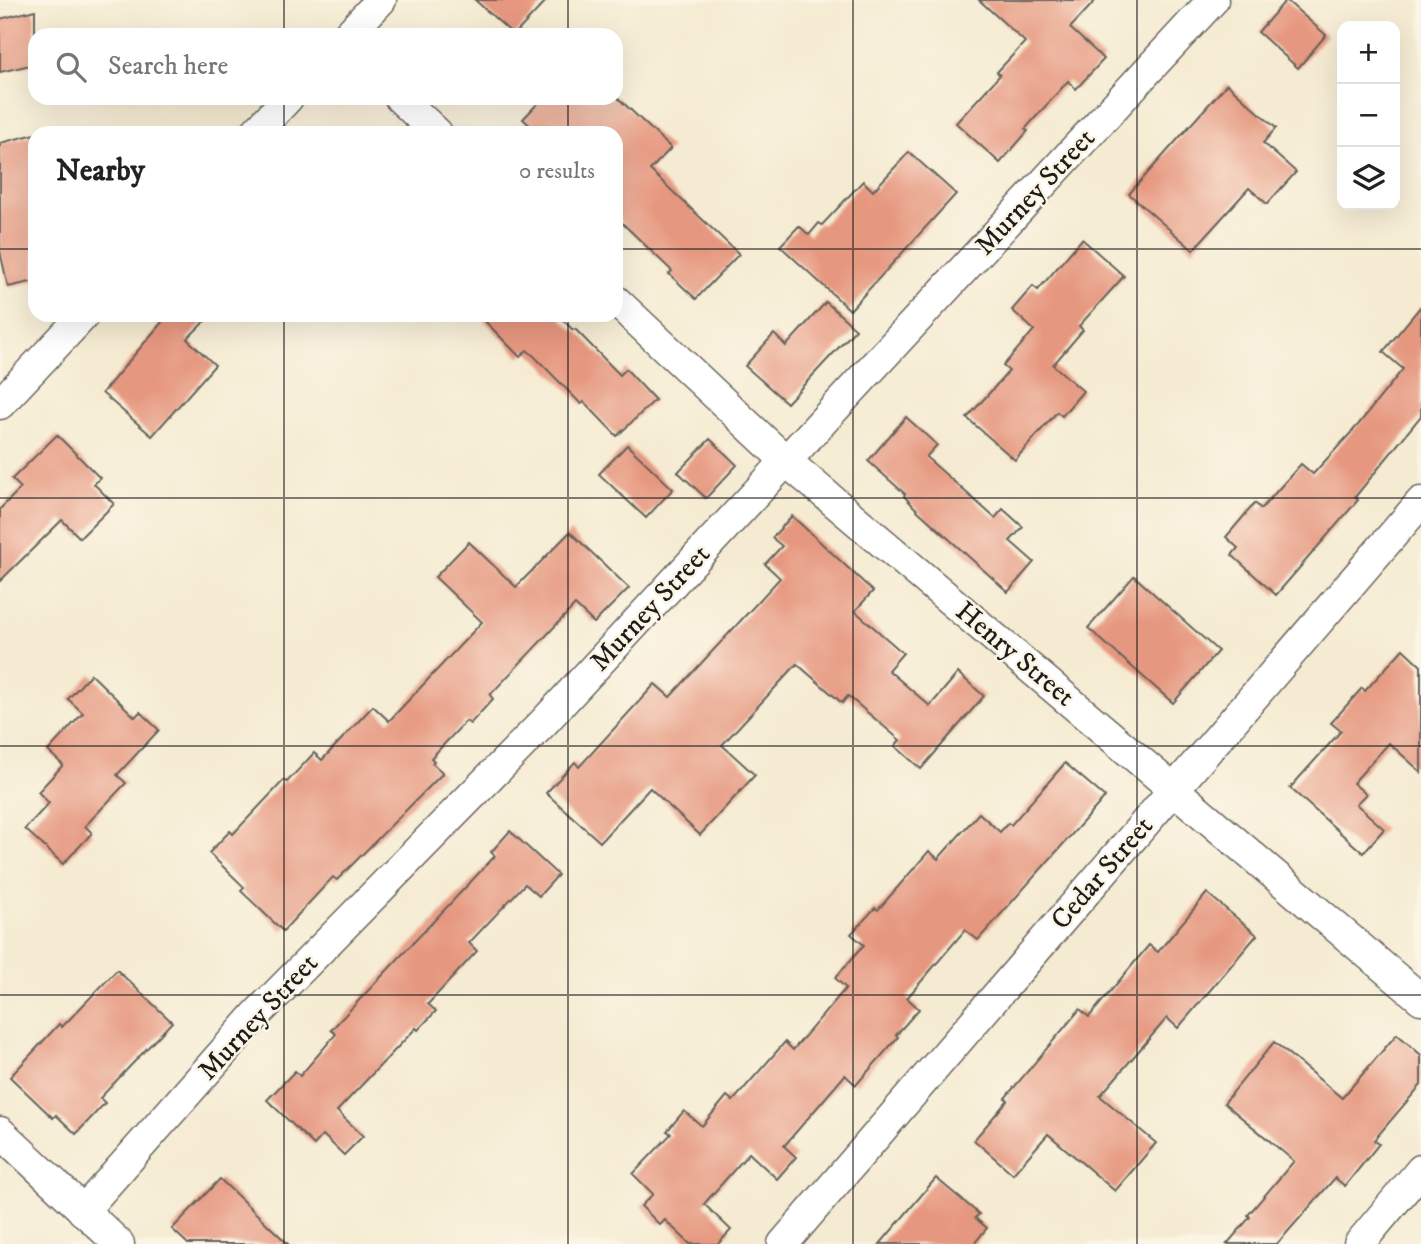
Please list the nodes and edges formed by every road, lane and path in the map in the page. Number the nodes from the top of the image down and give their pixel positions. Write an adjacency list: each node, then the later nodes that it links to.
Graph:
1 (381, 0): 3 (street)
2 (1213, 0): 11 (street, Murney Street)
3 (355, 28)
4 (281, 105): 6 (street)
5 (407, 105): 7 (street)
6 (262, 126)
7 (430, 126)
8 (623, 308): 11 (street, Henry Street)
9 (77, 322): 10 (street)
10 (0, 404)
11 (786, 461): 13 (street, Henry Street); 17 (street, Murney Street)
12 (1421, 502): 13 (street, Cedar Street)
13 (1174, 789): 14 (street, Henry Street); 19 (street, Cedar Street)
14 (1421, 999)
15 (0, 1132): 17 (street)
16 (1421, 1170): 20 (street)
17 (83, 1211): 18 (street)
18 (119, 1244)
19 (783, 1244)
20 (1359, 1244)

